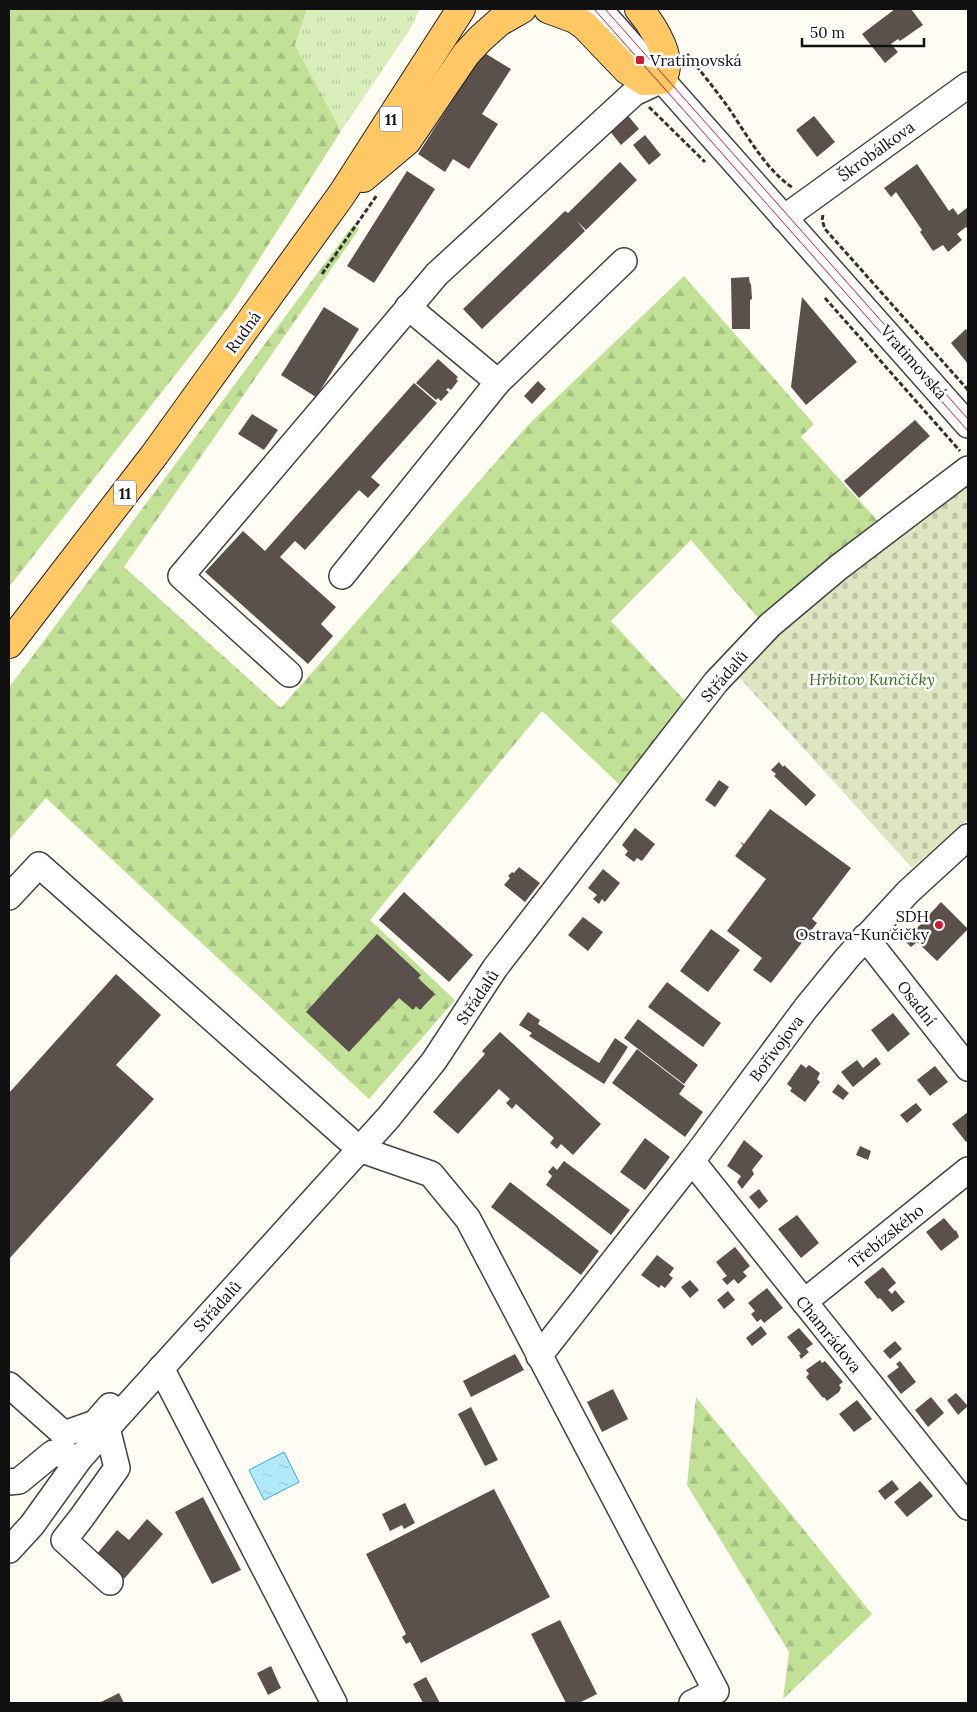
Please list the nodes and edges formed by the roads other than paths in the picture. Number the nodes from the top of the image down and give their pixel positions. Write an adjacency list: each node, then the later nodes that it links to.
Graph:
1 (444, 9): 7 (main road)
2 (462, 9): 7 (main road, Rudná / 11)
3 (522, 9): 10 (main road)
4 (548, 9): 8 (main road)
5 (599, 9): 8 (street, Vratimovská)
6 (639, 9): 8 (main road)
7 (440, 43): 10 (main road, Rudná / 11)
8 (662, 80): 11 (street, Vratimovská); 13 (street)
9 (968, 85): 11 (street, Škrobálkova)
10 (342, 194): 18 (main road, Rudná / 11)
11 (784, 218): 15 (street, Vratimovská)
12 (624, 261): 14 (street)
13 (408, 308): 14 (street); 19 (street)
14 (498, 382): 17 (street)
15 (968, 425)
16 (965, 461): 24 (street, Střádalů)
17 (342, 576)
18 (9, 644)
19 (289, 674)
20 (968, 837): 22 (street, Bořivojova)
21 (9, 897): 24 (street)
22 (865, 937): 23 (street, Osadní); 25 (street, Bořivojova)
23 (968, 1068)
24 (353, 1144): 28 (street); 29 (street, Střádalů); 30 (street)
25 (692, 1161): 27 (street, Chamrádova); 28 (street, Bořivojova)
26 (968, 1170): 27 (street, Třebízského)
27 (804, 1302): 34 (street, Chamrádova)
28 (539, 1356): 38 (street)
29 (161, 1368): 31 (street, Střádalů); 37 (street)
30 (9, 1385)
31 (107, 1428): 32 (street, Střádalů); 36 (street)
32 (80, 1458): 33 (street); 35 (street, Střádalů)
33 (9, 1482)
34 (968, 1507)
35 (9, 1550)
36 (110, 1582)
37 (334, 1703)
38 (692, 1703)

